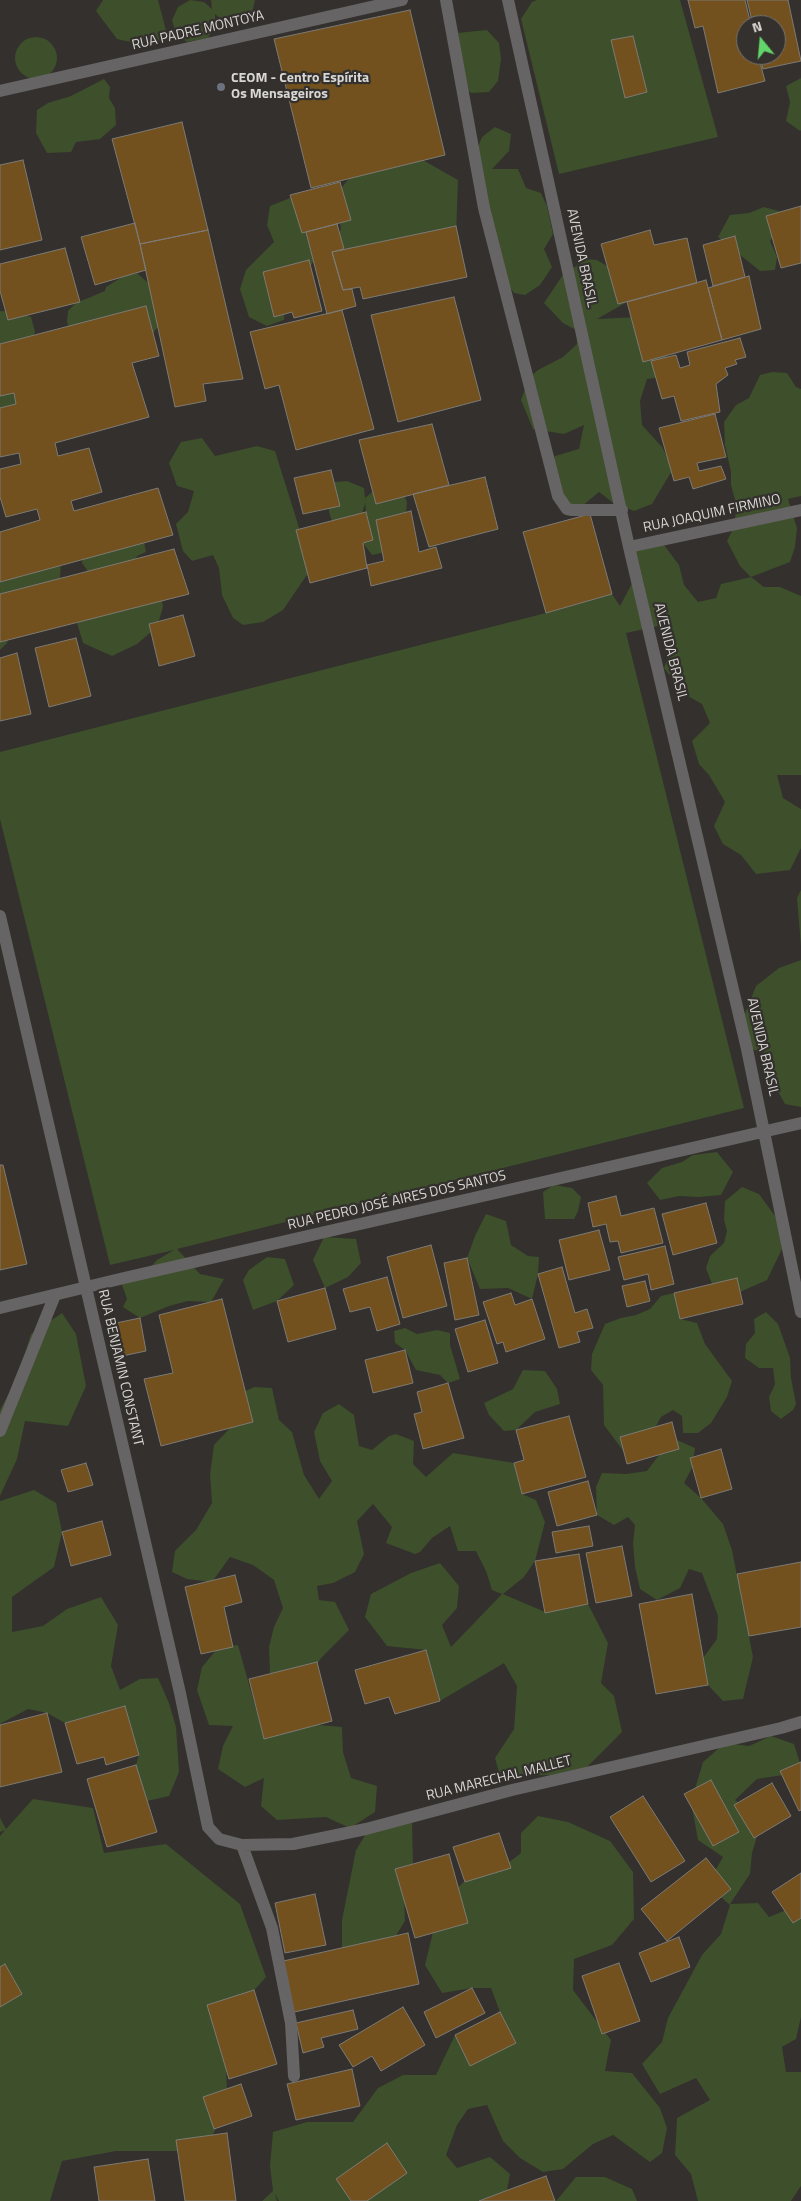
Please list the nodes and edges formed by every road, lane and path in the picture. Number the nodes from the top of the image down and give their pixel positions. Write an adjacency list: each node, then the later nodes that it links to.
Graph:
1 (402, 0): 4 (street, RUA PADRE MONTOYA)
2 (446, 0): 5 (street)
3 (508, 0): 5 (street, AVENIDA BRASIL)
4 (0, 91)
5 (622, 510): 7 (street, AVENIDA BRASIL)
6 (801, 510): 7 (street, RUA JOAQUIM FIRMINO)
7 (629, 547): 10 (street, AVENIDA BRASIL)
8 (0, 916): 11 (street, RUA BENJAMIN CONSTANT)
9 (801, 1123): 10 (street, RUA PEDRO JOSÉ AIRES DOS SANTOS)
10 (765, 1131): 11 (street, RUA PEDRO JOSÉ AIRES DOS SANTOS); 14 (street, AVENIDA BRASIL)
11 (86, 1288): 12 (street, RUA PEDRO JOSÉ AIRES DOS SANTOS); 17 (street, RUA BENJAMIN CONSTANT)
12 (55, 1295): 13 (street, RUA PEDRO JOSÉ AIRES DOS SANTOS); 15 (street)
13 (0, 1308)
14 (801, 1312)
15 (0, 1431)
16 (801, 1722): 18 (street, RUA MARECHAL MALLET)
17 (208, 1827): 18 (street, RUA MARECHAL MALLET)
18 (242, 1845): 19 (street)
19 (294, 2076)

